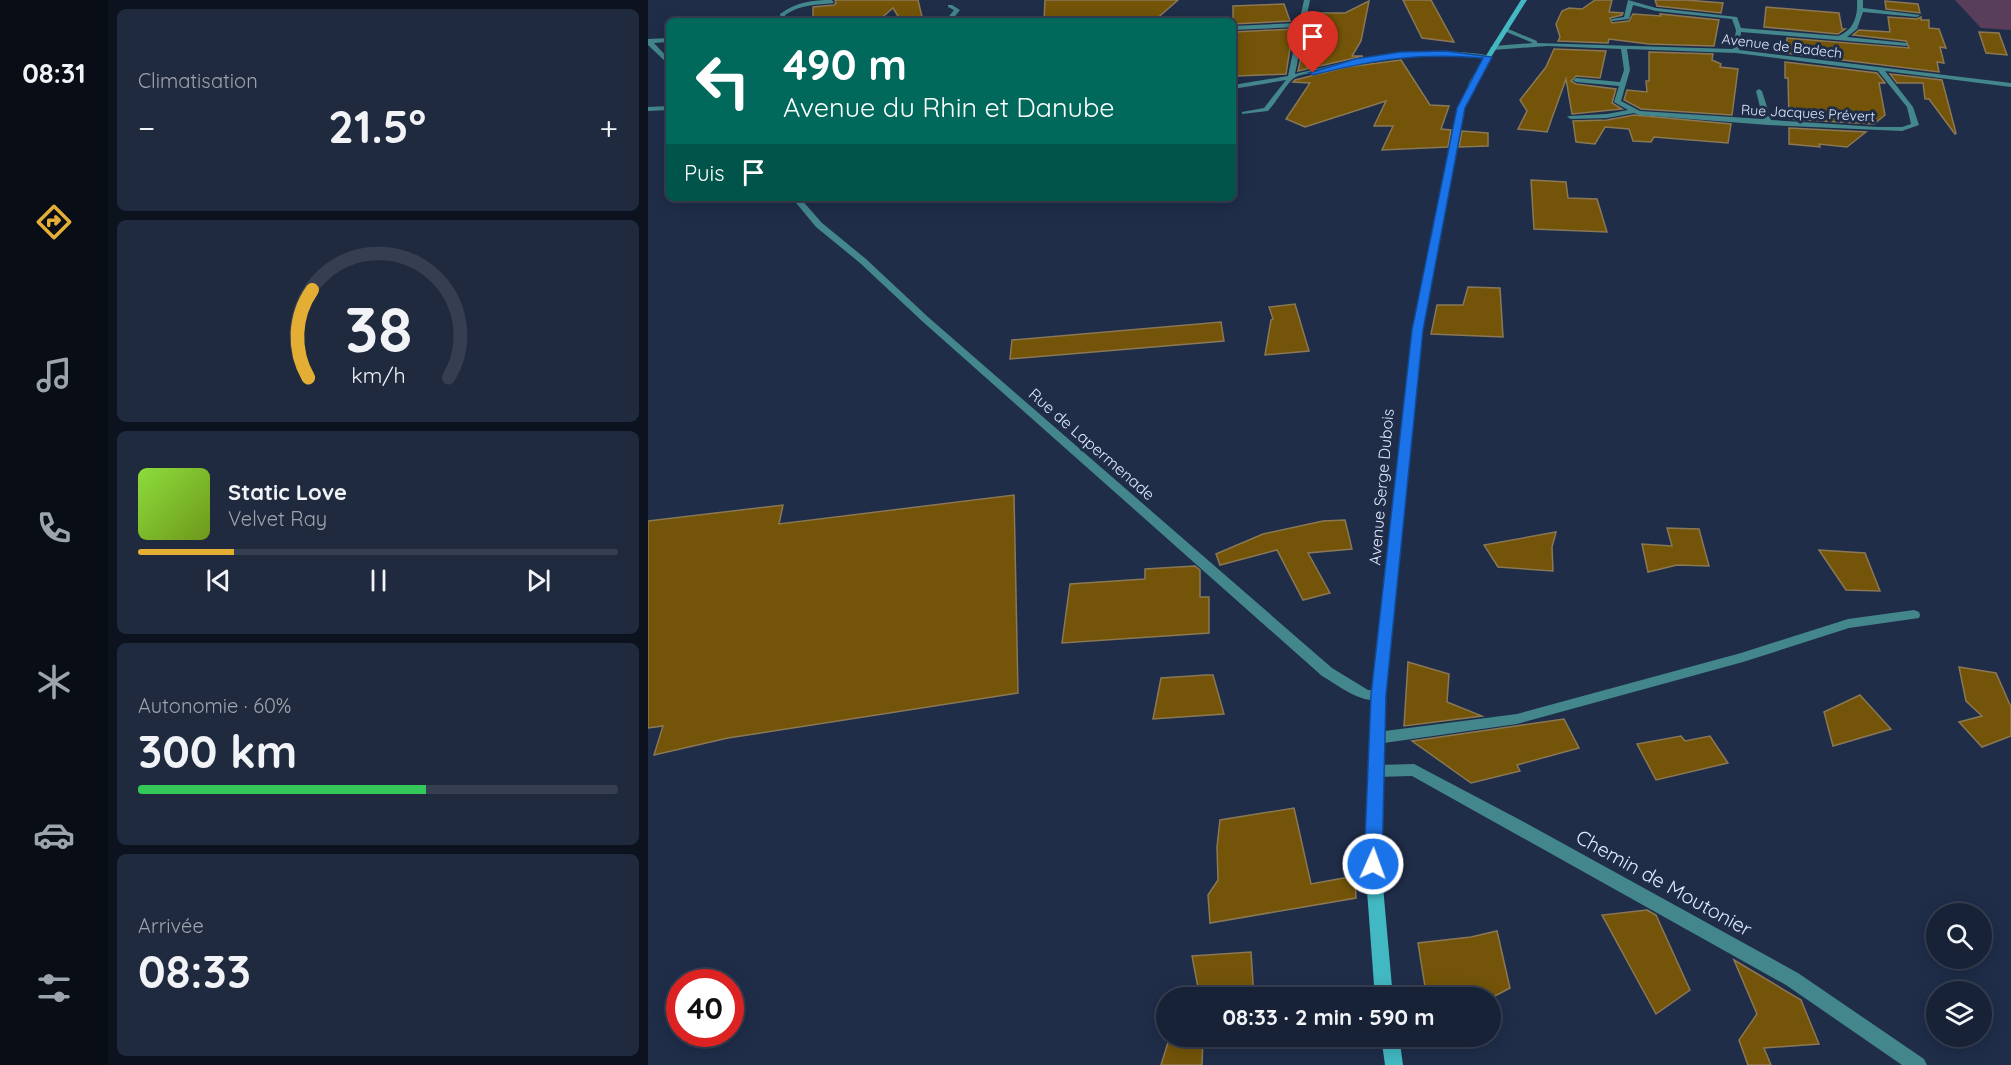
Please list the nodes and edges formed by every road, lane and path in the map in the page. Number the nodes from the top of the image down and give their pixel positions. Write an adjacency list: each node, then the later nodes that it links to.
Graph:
1 (1307, 0): 14 (street)
2 (1524, 0): 16 (street, Avenue Serge Dubois)
3 (1860, 0): 8 (street)
4 (1631, 1): 12 (street); 13 (street)
5 (832, 2): 10 (street)
6 (950, 6): 11 (street)
7 (1739, 6): 12 (street)
8 (1861, 10): 9 (street); 18 (street)
9 (1917, 15)
10 (783, 18)
11 (950, 18)
12 (1735, 18): 17 (street)
13 (1614, 20)
14 (1301, 25): 15 (street); 28 (street)
15 (1236, 28)
16 (1506, 30): 21 (street); 25 (street, Avenue Serge Dubois)
17 (1739, 30): 18 (street); 24 (street)
18 (1839, 38): 22 (street)
19 (666, 40): 20 (street)
20 (649, 41): 26 (street)
21 (1548, 44): 23 (street, Avenue de Badech); 25 (street)
22 (1906, 45)
23 (1624, 48): 24 (street, Avenue de Badech); 30 (street)
24 (1736, 51): 27 (street, Avenue de Badech)
25 (1491, 53): 28 (street); 42 (street, Avenue Serge Dubois)
26 (666, 60)
27 (1881, 70): 31 (street, Avenue de Badech); 39 (street, Rue Jacques Prévert)
28 (1292, 78): 32 (street); 37 (street)
29 (1576, 80): 30 (street)
30 (1622, 84): 36 (street)
31 (2011, 85)
32 (1236, 87)
33 (1759, 91): 39 (street)
34 (666, 108): 35 (street)
35 (648, 110)
36 (1634, 111): 38 (street, Rue Jacques Prévert); 39 (street, Rue Jacques Prévert)
37 (1245, 113)
38 (1571, 117)
39 (1768, 123)
40 (799, 201): 42 (street, Rue de Lapermenade)
41 (1914, 615): 43 (street)
42 (1378, 695): 43 (street, Avenue Serge Dubois)
43 (1377, 738): 44 (street, Avenue Serge Dubois)
44 (1376, 771): 45 (street, Avenue Serge Dubois); 48 (street, Chemin de Moutonier)
45 (1383, 987)
46 (1392, 1047): 47 (street)
47 (1394, 1065)
48 (1918, 1065)

